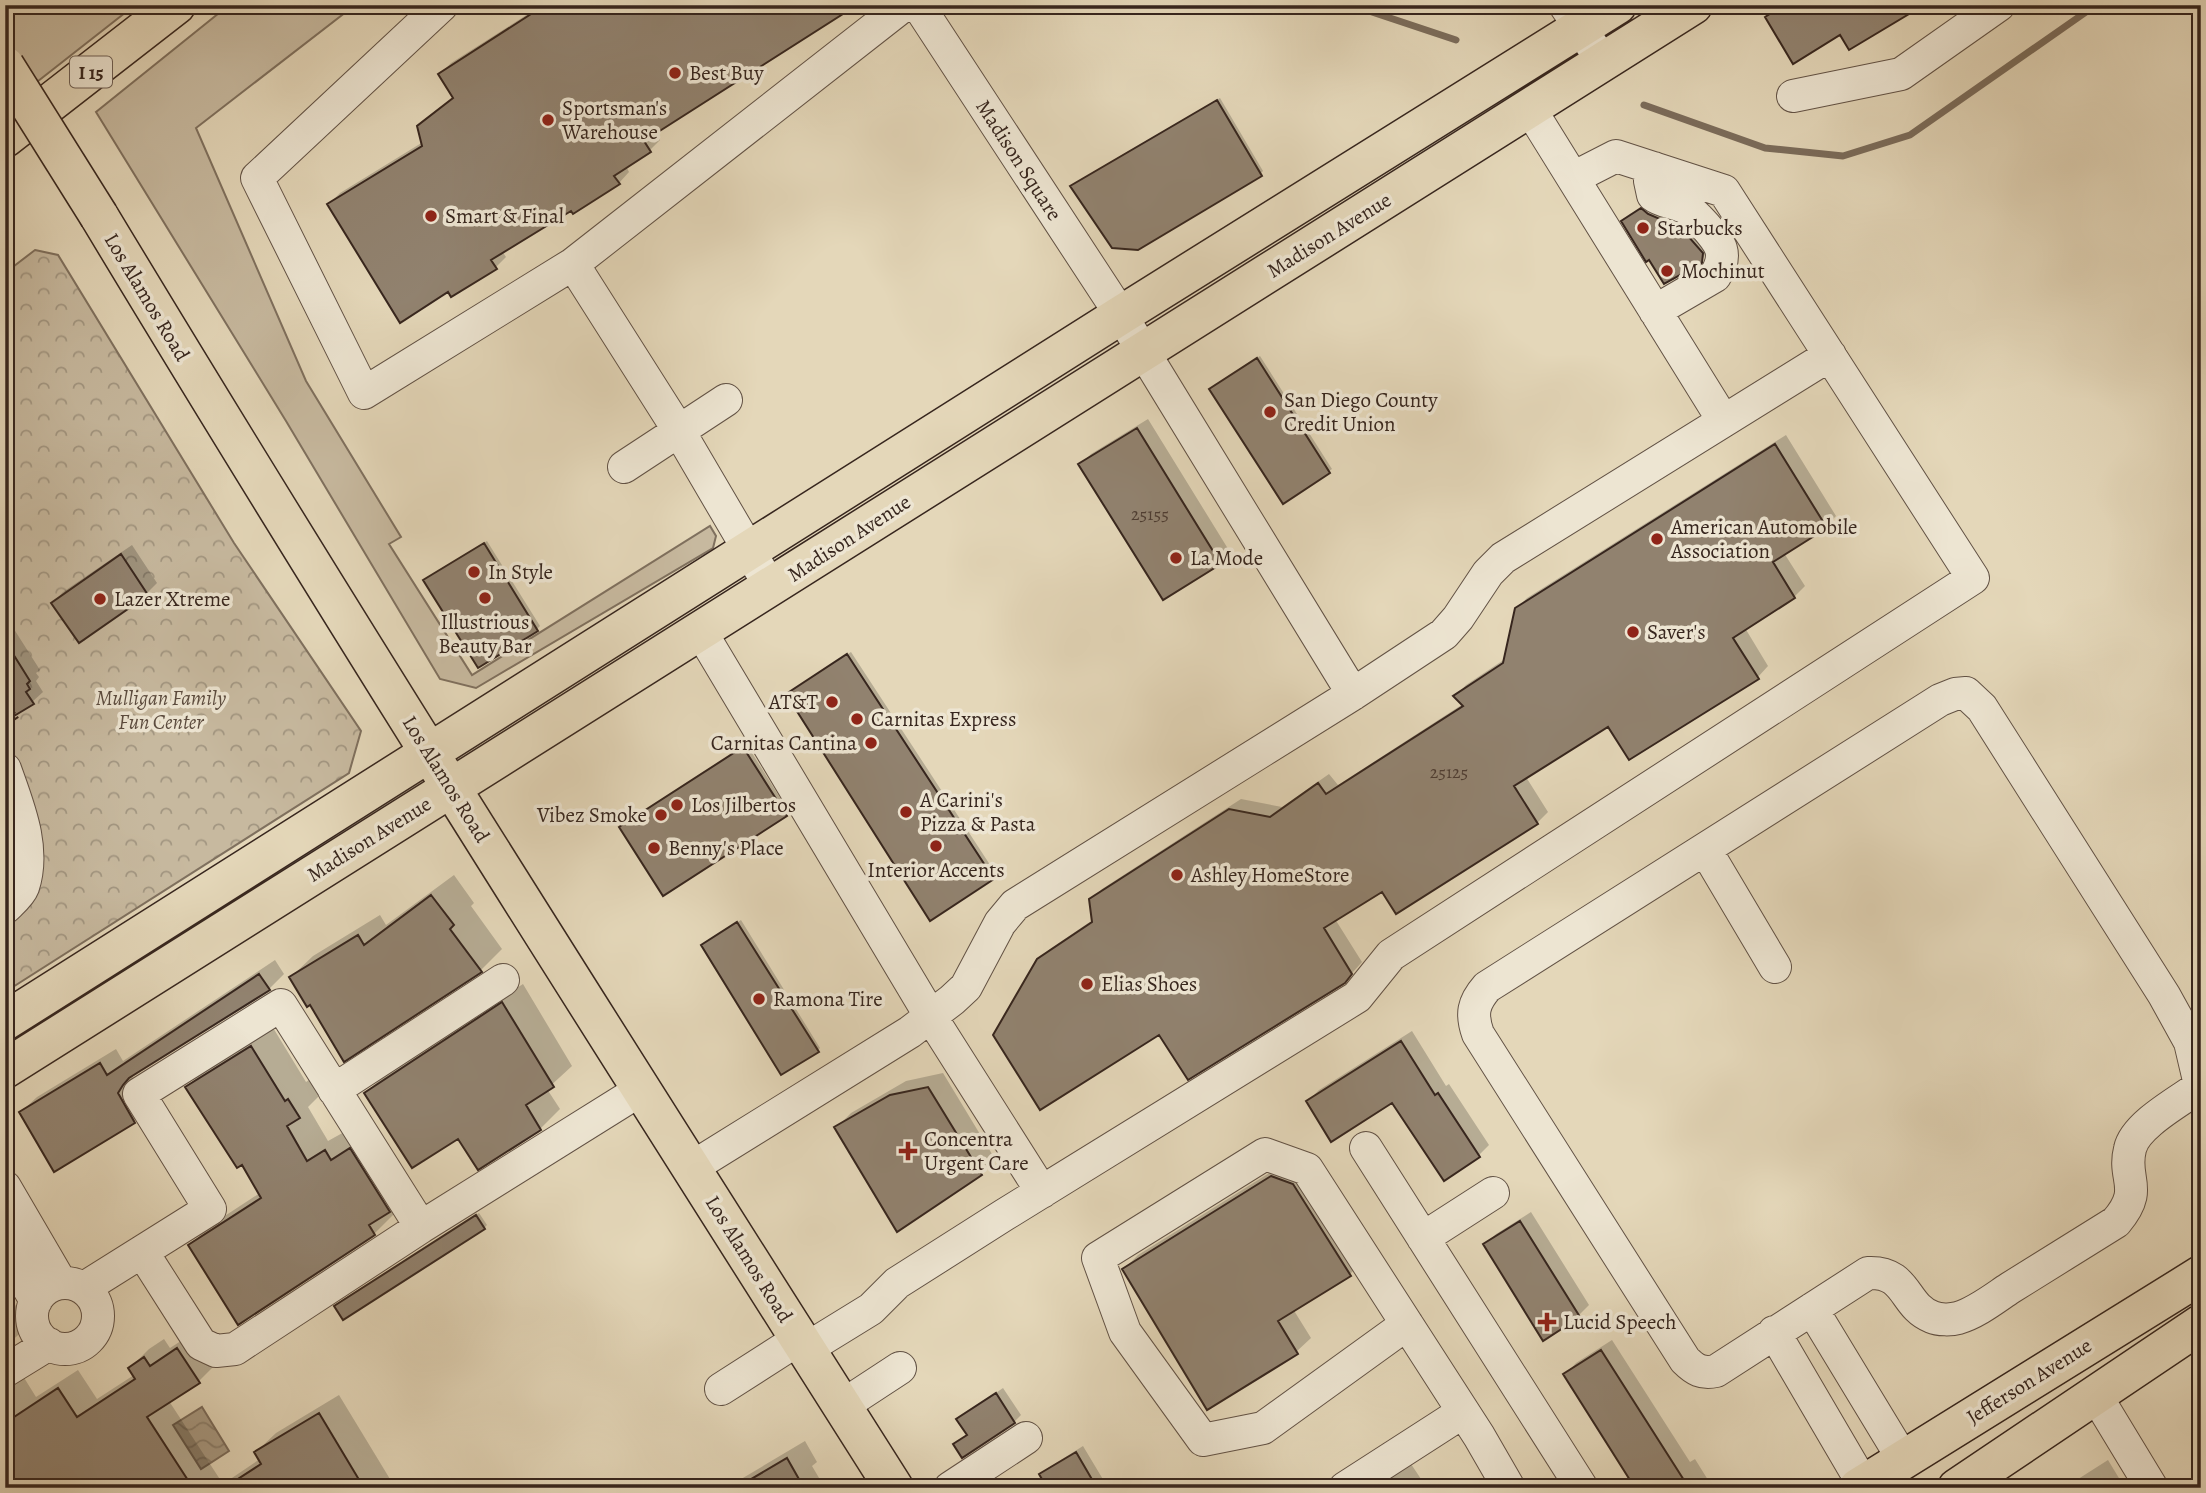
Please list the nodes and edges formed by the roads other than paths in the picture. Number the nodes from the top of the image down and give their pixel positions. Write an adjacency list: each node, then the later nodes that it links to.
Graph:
1 (176, 5): 13 (main road, I 15)
2 (442, 5): 16 (street)
3 (904, 5): 16 (street)
4 (918, 5): 18 (street, Madison Square)
5 (1617, 5): 8 (main road, Madison Avenue)
6 (1693, 5): 9 (main road, Madison Avenue)
7 (1999, 5): 11 (street)
8 (1573, 17): 9 (street); 18 (main road, Madison Avenue)
9 (1603, 62): 12 (main road, Madison Avenue)
10 (5, 66): 29 (main road, Los Alamos Road, bridge)
11 (1793, 96)
12 (1530, 109): 15 (street); 19 (main road, Madison Avenue)
13 (5, 138)
14 (1654, 168): 15 (street); 17 (street); 20 (street)
15 (1573, 178): 17 (street)
16 (573, 264): 23 (street)
17 (1655, 311): 22 (street)
18 (1121, 315): 19 (street, Madison Square); 25 (main road, Madison Avenue)
19 (1143, 351): 26 (main road, Madison Avenue); 28 (street, Madison Square)
20 (1830, 355): 22 (street); 47 (street)
21 (726, 400): 23 (street)
22 (1723, 420): 28 (street)
23 (679, 431): 24 (street); 25 (street)
24 (624, 467)
25 (749, 551): 26 (street); 29 (main road, Madison Avenue)
26 (771, 588): 27 (main road, Madison Avenue)
27 (701, 632): 31 (main road, Madison Avenue); 38 (street)
28 (1353, 694): 38 (street)
29 (429, 752): 31 (main road, Los Alamos Road); 39 (main road, Madison Avenue)
30 (5, 769): 33 (street)
31 (451, 787): 40 (main road, Madison Avenue); 42 (main road, Los Alamos Road)
32 (1705, 849): 36 (street); 41 (street); 59 (street)
33 (27, 862): 34 (street); 35 (street)
34 (5, 890)
35 (5, 908)
36 (1775, 967)
37 (503, 980): 43 (street)
38 (930, 1017): 45 (street); 47 (street)
39 (5, 1021)
40 (5, 1069)
41 (2200, 1088): 56 (street)
42 (642, 1089): 45 (main road, Los Alamos Road); 49 (street)
43 (334, 1090): 49 (street); 52 (street)
44 (1366, 1148): 50 (street)
45 (691, 1168): 61 (main road, Los Alamos Road)
46 (5, 1187): 54 (street)
47 (1042, 1192): 61 (street)
48 (1493, 1193): 50 (street)
49 (421, 1227): 52 (street)
50 (1423, 1238): 77 (street)
51 (5, 1248): 55 (street)
52 (143, 1253): 54 (street)
53 (2201, 1275): 71 (main road, Jefferson Avenue)
54 (73, 1286): 55 (street); 60 (street)
55 (36, 1301): 60 (street)
56 (1812, 1309): 59 (street); 62 (street)
57 (1407, 1324): 57 (street); 69 (street)
58 (2201, 1324): 67 (main road)
59 (1774, 1332): 65 (street)
60 (48, 1344): 64 (street)
61 (803, 1344): 66 (street); 68 (main road, Los Alamos Road)
62 (1844, 1363): 65 (street); 71 (street)
63 (900, 1368): 68 (street)
64 (5, 1371)
65 (1807, 1386): 72 (street)
66 (721, 1389)
67 (2095, 1394): 78 (main road); 79 (street)
68 (842, 1406): 73 (main road, Los Alamos Road)
69 (1464, 1412): 75 (street); 76 (street)
70 (1027, 1438): 74 (street)
71 (1903, 1473): 72 (main road)
72 (1860, 1486)
73 (894, 1488)
74 (950, 1488)
75 (1345, 1488)
76 (1509, 1488)
77 (1582, 1488)
78 (1957, 1488)
79 (2152, 1488)

